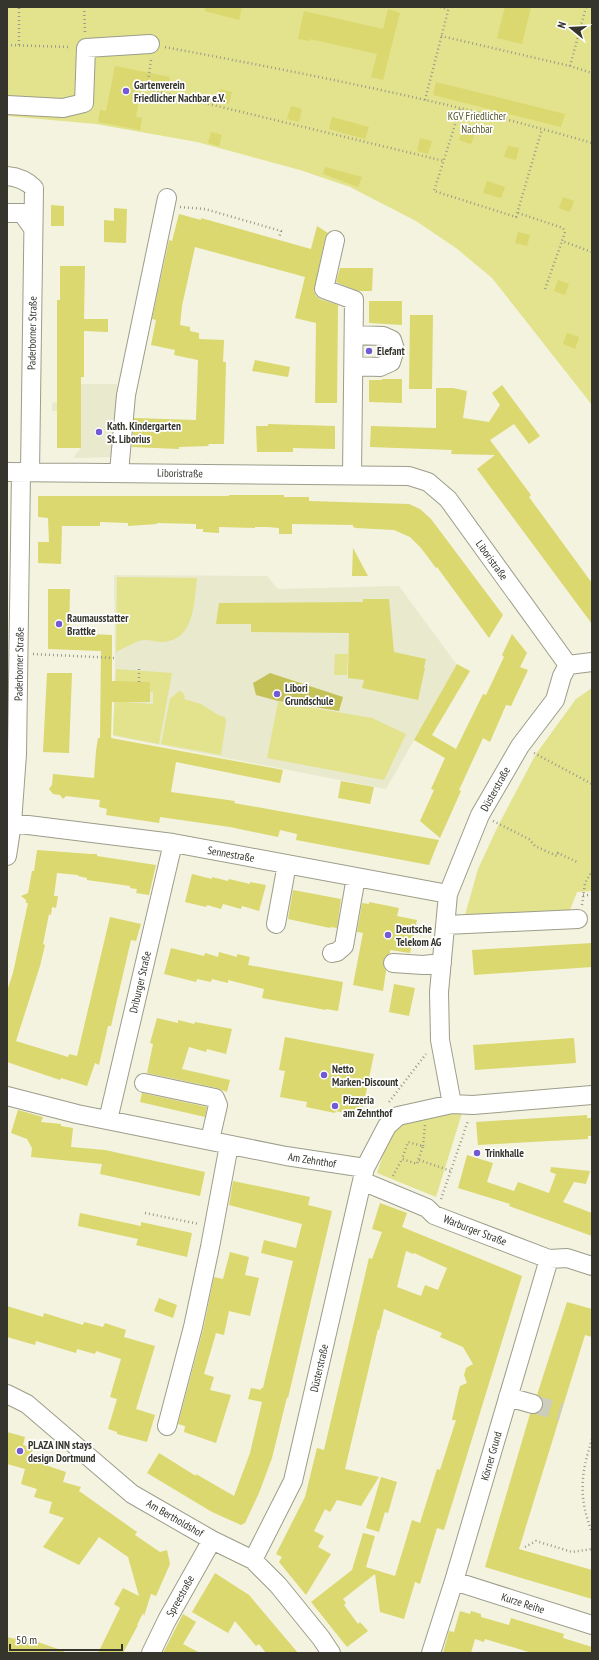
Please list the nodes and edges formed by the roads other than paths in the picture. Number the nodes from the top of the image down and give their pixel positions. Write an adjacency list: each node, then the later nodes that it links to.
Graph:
1 (150, 44): 2 (street)
2 (7, 105)
3 (7, 176): 6 (street, Paderborner Straße)
4 (167, 201): 11 (street)
5 (7, 213): 6 (street)
6 (32, 227): 10 (street, Paderborner Straße)
7 (335, 240): 8 (street)
8 (354, 335): 9 (street); 9 (street)
9 (354, 366): 12 (street)
10 (20, 472): 11 (street, Liboristraße); 15 (street, Paderborner Straße)
11 (119, 472): 12 (street, Liboristraße)
12 (352, 475): 14 (street, Liboristraße)
13 (592, 662): 14 (street)
14 (568, 665): 21 (street, Düsterstraße)
15 (12, 750): 16 (street, Paderborner Straße)
16 (12, 822): 17 (street, Sennestraße); 18 (street, Paderborner Straße)
17 (173, 843): 19 (street, Sennestraße); 32 (street, Driburger Straße)
18 (7, 856)
19 (288, 864): 20 (street, Sennestraße); 23 (street)
20 (356, 877): 21 (street, Sennestraße); 25 (street)
21 (448, 894): 24 (street, Düsterstraße)
22 (578, 919): 24 (street)
23 (276, 924)
24 (446, 925): 27 (street, Düsterstraße)
25 (332, 953)
26 (393, 963): 27 (street)
27 (442, 963): 31 (street, Düsterstraße)
28 (144, 1083): 33 (street)
29 (592, 1095): 31 (street)
30 (7, 1096): 32 (street, Am Zehnthof)
31 (452, 1104): 35 (street)
32 (108, 1120): 33 (street, Am Zehnthof)
33 (210, 1140): 34 (street, Am Zehnthof)
34 (229, 1145): 35 (street, Am Zehnthof); 41 (street)
35 (364, 1174): 36 (street, Warburger Straße); 43 (street, Düsterstraße)
36 (549, 1259): 37 (street, Warburger Straße); 39 (street, Körner Grund)
37 (592, 1266)
38 (7, 1394): 42 (street, Am Bertholdshof)
39 (507, 1402): 40 (street); 44 (street, Körner Grund)
40 (532, 1409)
41 (167, 1426)
42 (212, 1540): 43 (street, Am Bertholdshof); 46 (street, Spreestraße)
43 (253, 1560): 47 (street, Am Bertholdshof)
44 (454, 1582): 45 (street, Kurze Reihe); 48 (street, Körner Grund)
45 (592, 1625)
46 (151, 1653)
47 (330, 1653)
48 (431, 1653)

